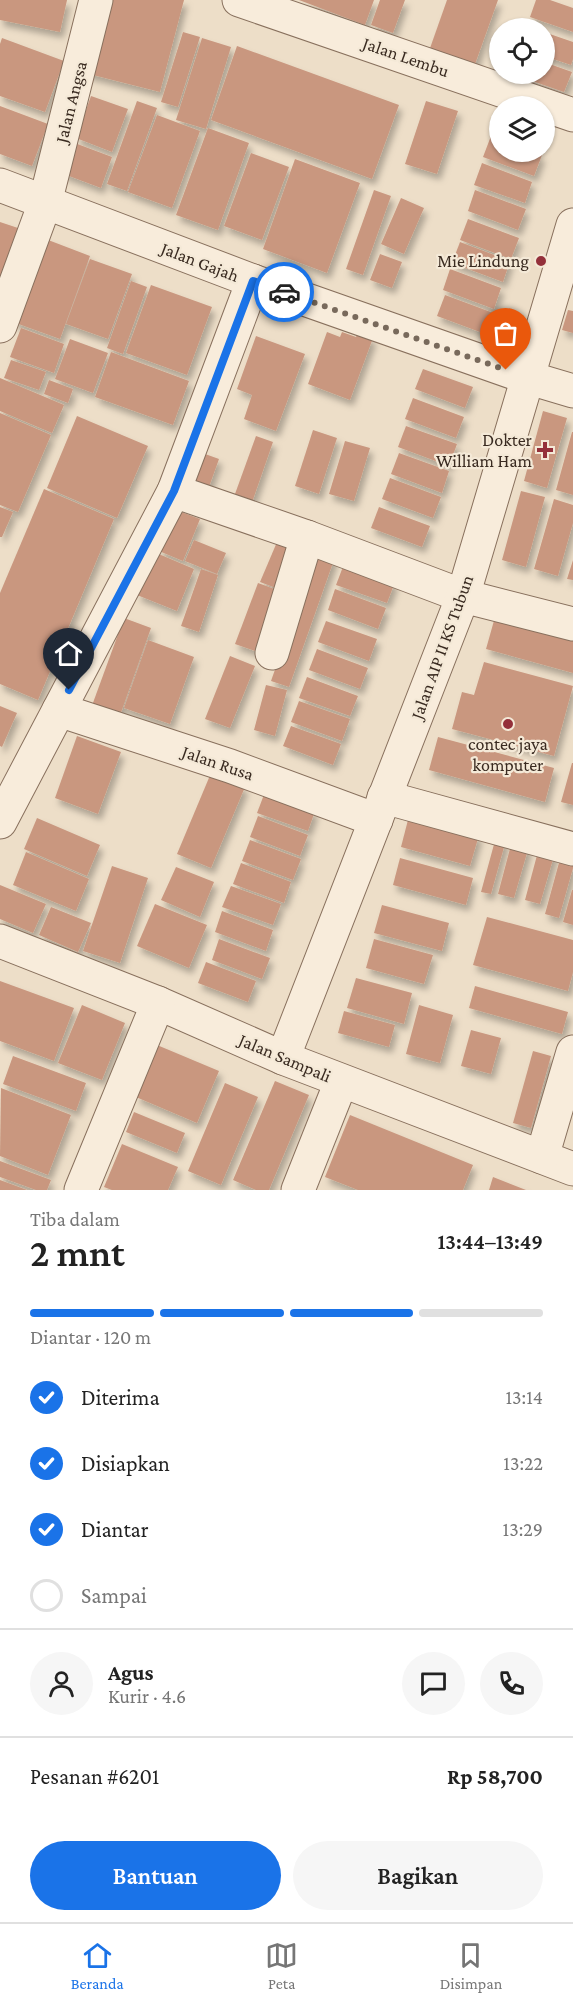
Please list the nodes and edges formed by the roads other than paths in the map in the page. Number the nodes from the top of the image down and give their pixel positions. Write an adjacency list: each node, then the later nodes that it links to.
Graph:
1 (96, 0): 5 (street, Jalan Angsa)
2 (239, 0): 3 (street, Jalan Lembu)
3 (573, 115)
4 (0, 184): 5 (street, Jalan Gajah)
5 (45, 203): 7 (street, Jalan Gajah); 8 (street, Jalan Angsa)
6 (573, 225): 9 (street, Jalan AIP II KS Tubun)
7 (253, 281): 9 (street, Jalan Gajah); 11 (street)
8 (0, 326)
9 (526, 377): 10 (street, Jalan Gajah); 13 (street, Jalan AIP II KS Tubun)
10 (573, 391)
11 (174, 491): 12 (street); 16 (street)
12 (307, 537): 13 (street); 15 (street)
13 (463, 596): 14 (street); 17 (street, Jalan AIP II KS Tubun)
14 (573, 624)
15 (272, 653)
16 (59, 710): 17 (street, Jalan Rusa); 18 (street)
17 (380, 809): 19 (street, Jalan Rusa); 23 (street, Jalan AIP II KS Tubun)
18 (0, 822)
19 (573, 849)
20 (0, 941): 21 (street, Jalan Sampali)
21 (158, 1003): 23 (street, Jalan Sampali); 27 (street)
22 (573, 1052): 25 (street)
23 (283, 1058): 24 (street, Jalan Sampali)
24 (341, 1082): 25 (street, Jalan Sampali); 28 (street)
25 (542, 1157): 26 (street, Jalan Sampali)
26 (573, 1169)
27 (81, 1190)
28 (298, 1190)

